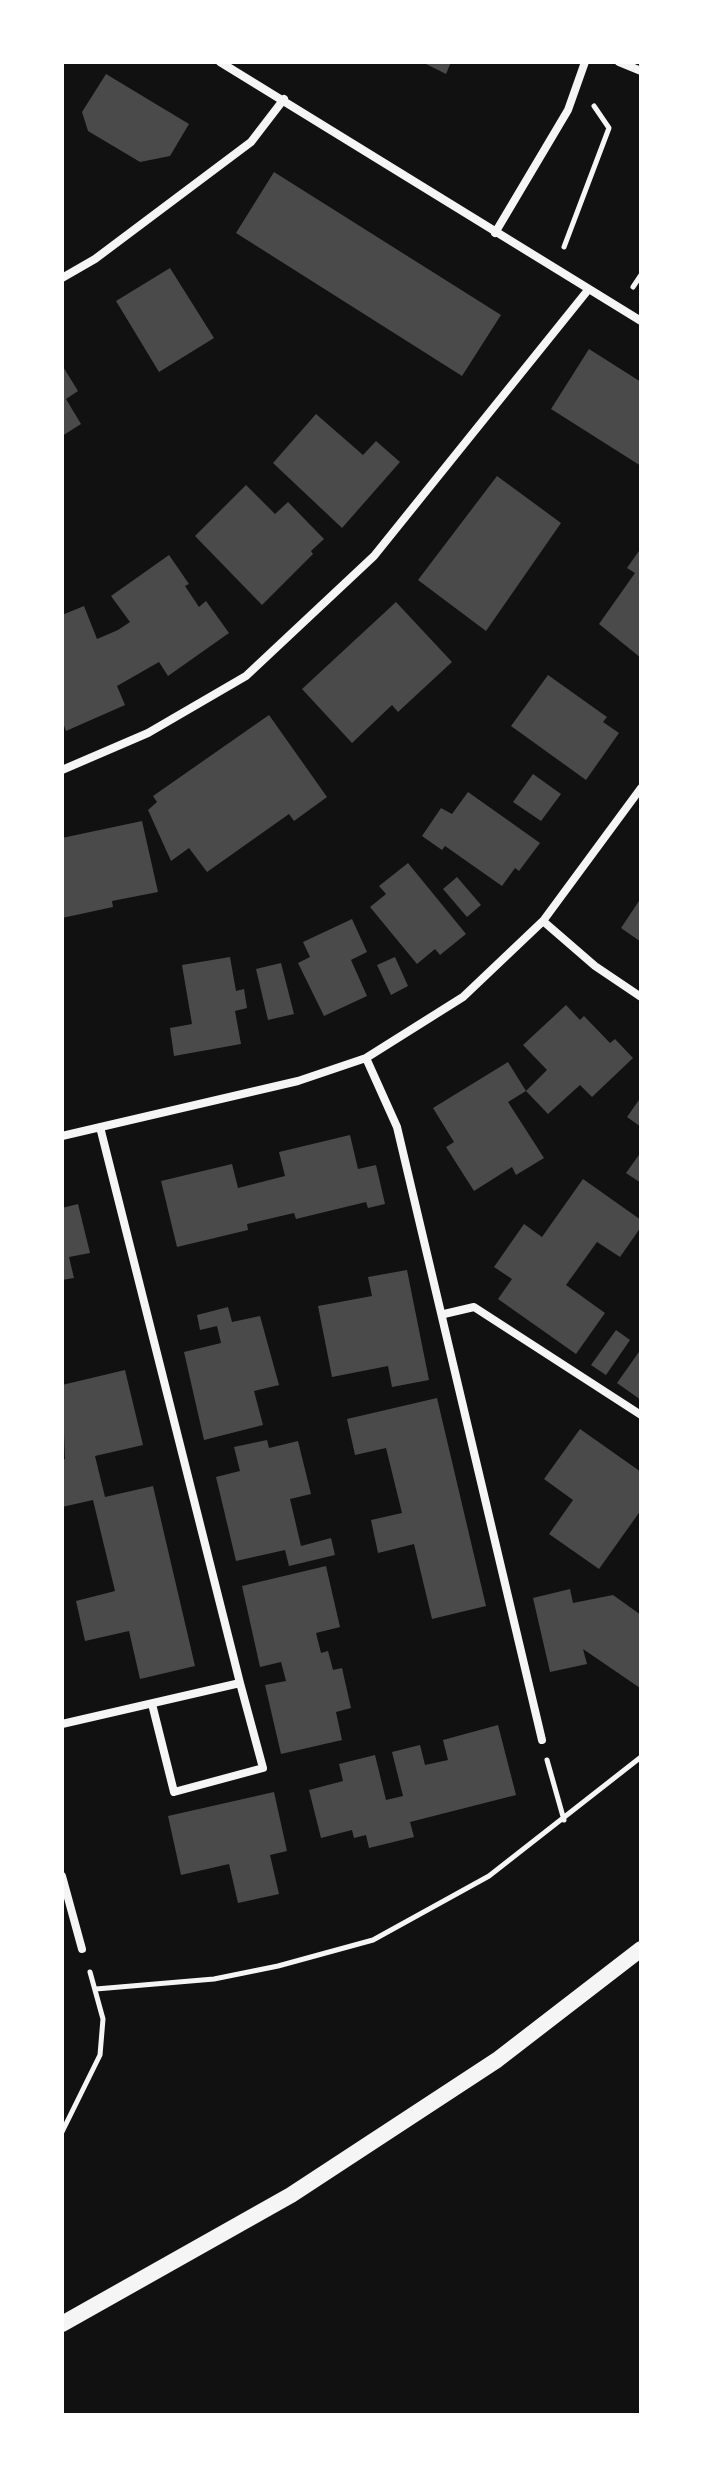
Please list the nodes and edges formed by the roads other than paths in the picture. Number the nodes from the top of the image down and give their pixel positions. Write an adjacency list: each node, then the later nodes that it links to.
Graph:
1 (220, 62): 5 (street)
2 (585, 62): 6 (street)
3 (619, 62): 4 (street)
4 (641, 71)
5 (284, 99): 6 (street); 7 (street)
6 (495, 233): 8 (street)
7 (62, 278)
8 (588, 290): 9 (street); 10 (street)
9 (641, 321)
10 (62, 770)
11 (641, 788): 12 (street)
12 (543, 921): 13 (street); 14 (street)
13 (641, 997)
14 (366, 1058): 15 (street); 17 (street)
15 (100, 1127): 16 (street); 19 (street)
16 (62, 1136)
17 (444, 1314): 18 (street); 22 (street)
18 (641, 1415)
19 (240, 1683): 20 (street); 20 (street)
20 (152, 1704): 21 (street)
21 (62, 1724)
22 (542, 1740)
23 (62, 1876): 24 (street)
24 (82, 1949)
25 (641, 1949): 26 (main road)
26 (62, 2324)

